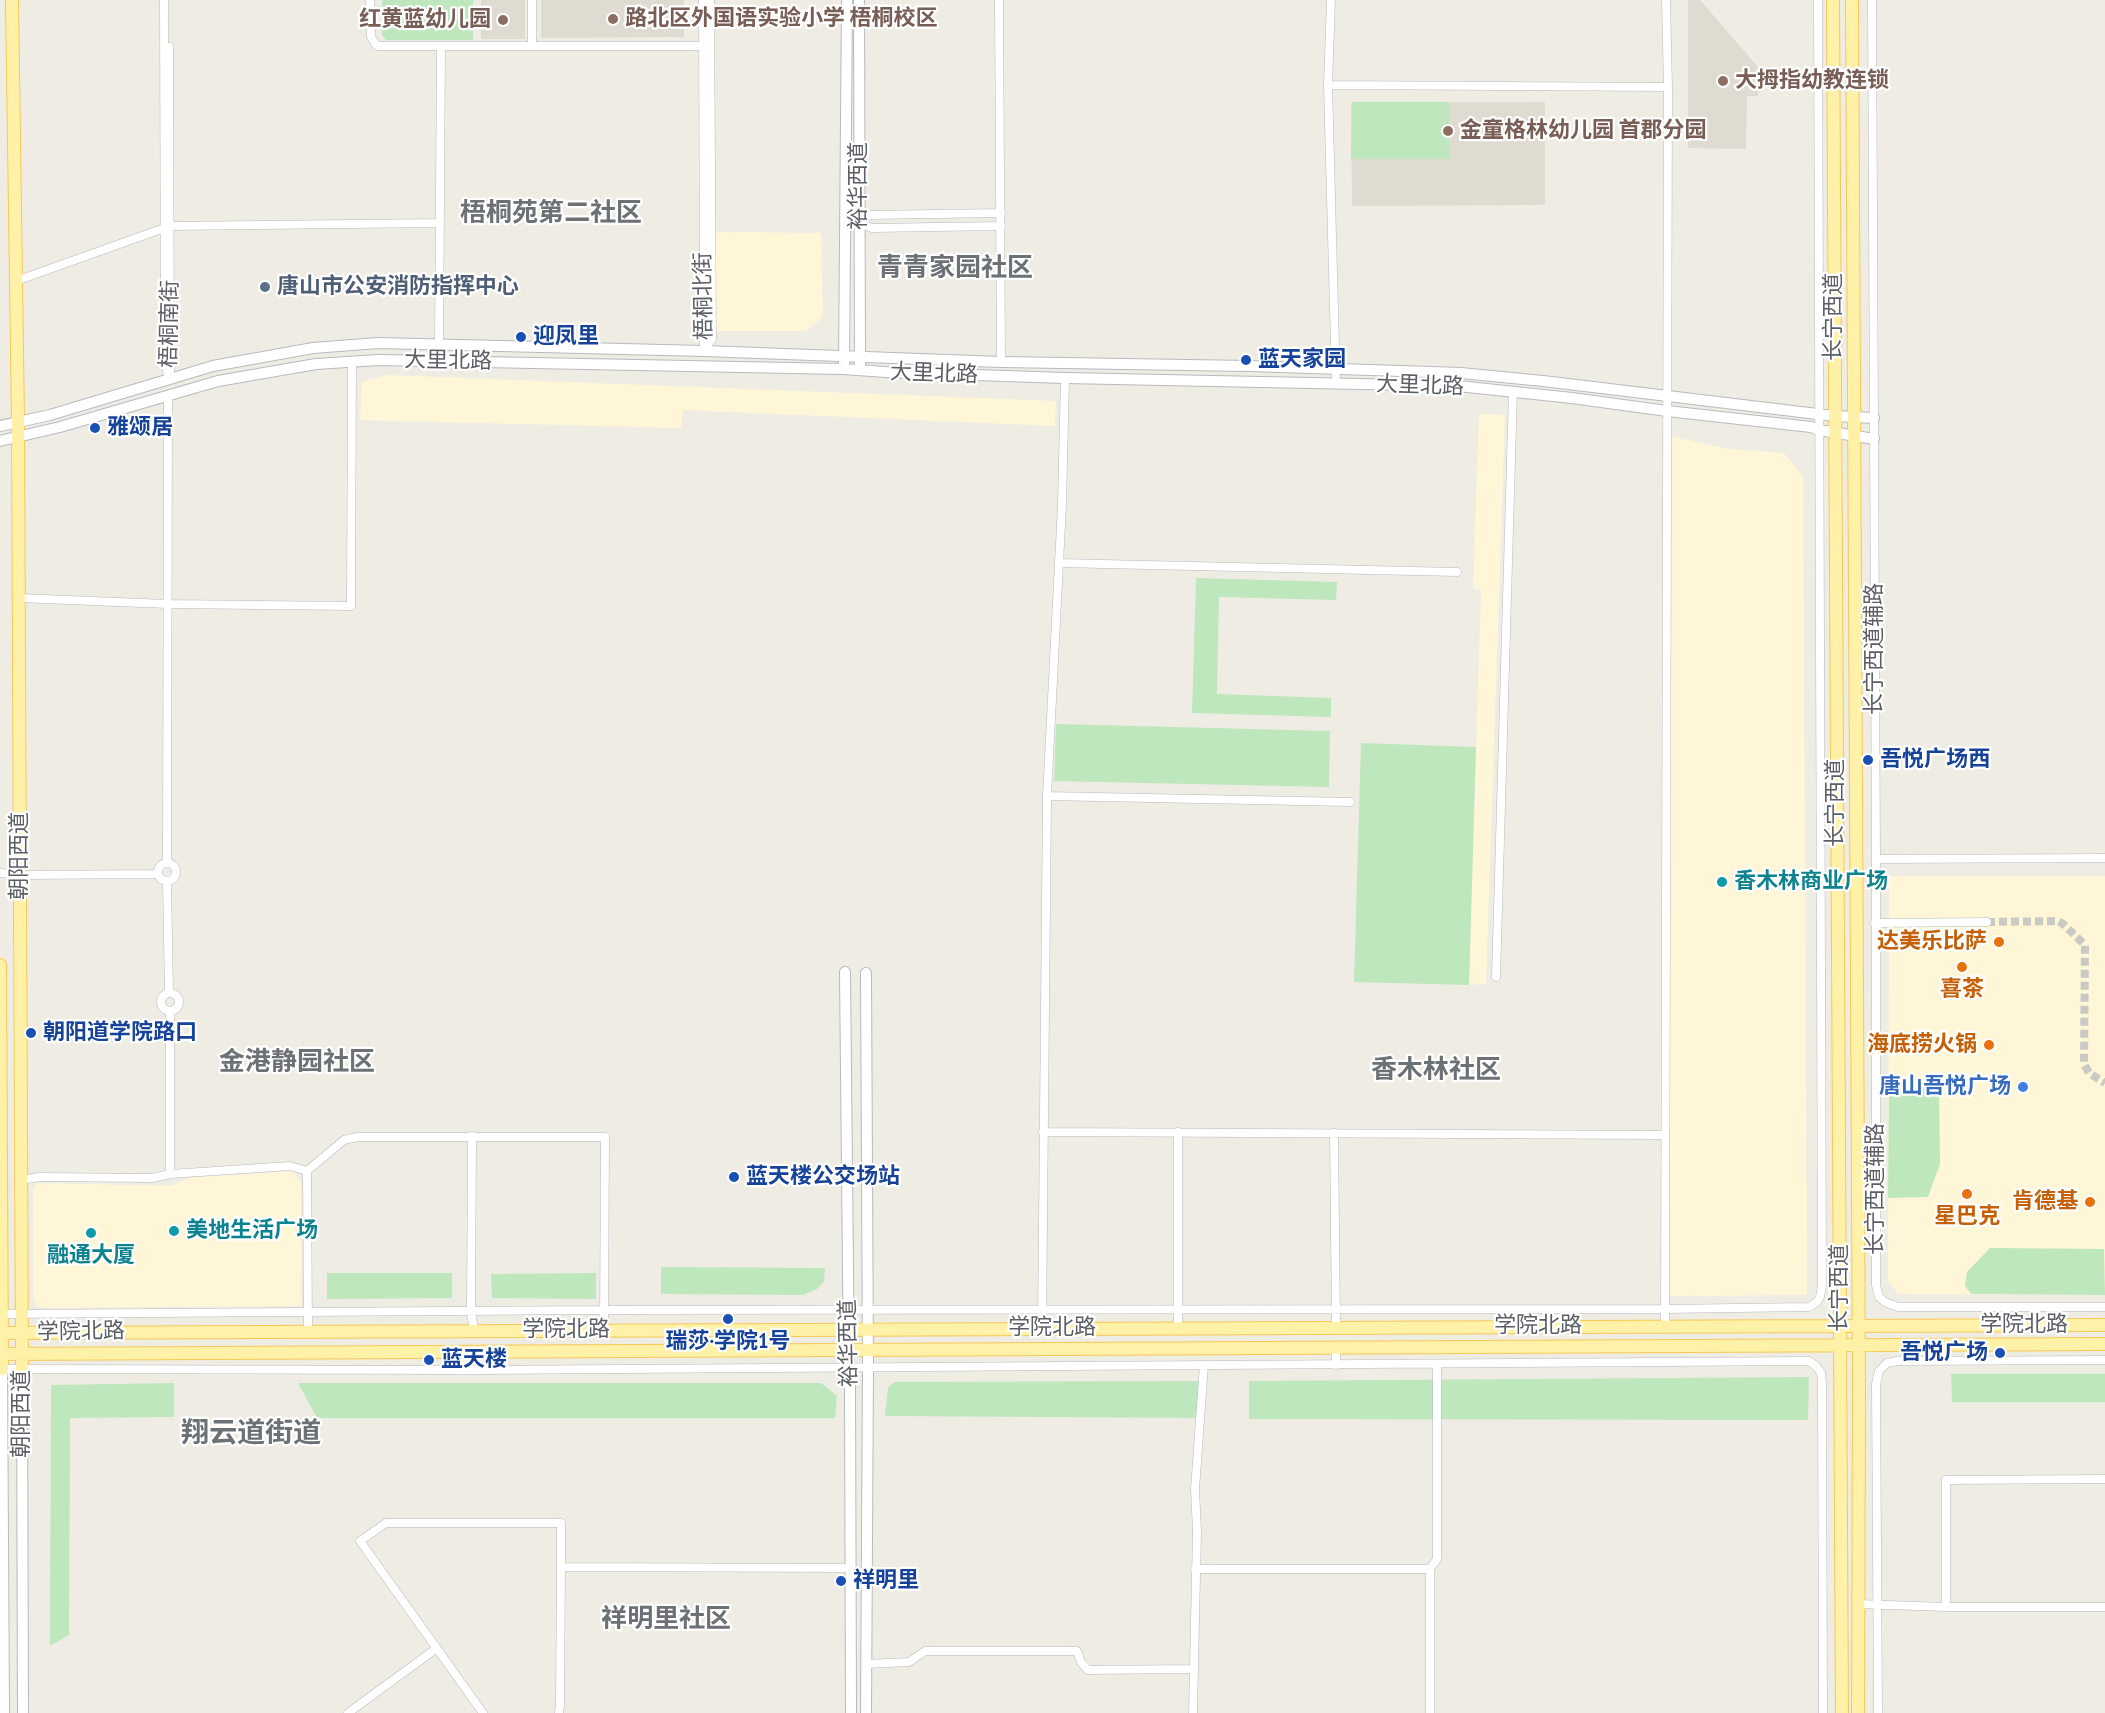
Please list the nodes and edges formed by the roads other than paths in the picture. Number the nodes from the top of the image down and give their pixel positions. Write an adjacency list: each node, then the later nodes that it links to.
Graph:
1 (12, 0): 27 (main road, 朝阳西道)
2 (164, 0): 26 (street, 梧桐南街)
3 (169, 0): 26 (street, 梧桐南街)
4 (370, 0): 19 (street)
5 (532, 0): 17 (street)
6 (703, 0): 18 (street, 梧桐北街)
7 (710, 0): 18 (street, 梧桐北街)
8 (847, 0): 30 (main road, 裕华西道)
9 (859, 0): 24 (main road, 裕华西道)
10 (999, 0): 22 (street)
11 (1331, 0): 20 (street)
12 (1666, 0): 21 (street)
13 (1818, 0): 44 (street)
14 (1833, 0): 45 (main road, 长宁西道)
15 (1852, 0): 46 (main road, 长宁西道)
16 (1872, 0): 47 (street, 长宁西道辅路)
17 (532, 45): 18 (street); 19 (street)
18 (707, 45): 29 (street, 梧桐北街)
19 (441, 47): 23 (street)
20 (1328, 85): 21 (street); 35 (street)
21 (1668, 87): 42 (street)
22 (1001, 213): 24 (street); 25 (street)
23 (440, 223): 26 (street); 28 (street)
24 (859, 223): 25 (street); 31 (main road, 裕华西道)
25 (1001, 226): 33 (street)
26 (167, 227): 27 (street); 38 (street, 梧桐南街)
27 (16, 281): 48 (main road, 朝阳西道)
28 (439, 345): 29 (main road, 大里北路); 38 (main road, 大里北路)
29 (704, 351): 30 (main road, 大里北路)
30 (845, 355): 31 (main road, 大里北路); 34 (main road, 裕华西道)
31 (860, 358): 33 (main road, 大里北路); 36 (main road, 裕华西道)
32 (352, 361): 34 (main road, 大里北路); 41 (main road, 大里北路); 59 (street)
33 (1001, 362): 35 (main road, 大里北路)
34 (843, 369): 36 (main road, 大里北路)
35 (1336, 370): 39 (street); 42 (main road, 大里北路)
36 (860, 371): 37 (main road, 大里北路)
37 (1065, 378): 39 (main road, 大里北路); 56 (street)
38 (169, 379): 48 (main road, 大里北路)
39 (1336, 384): 40 (main road, 大里北路)
40 (1513, 391): 43 (main road, 大里北路); 74 (street)
41 (168, 395): 53 (main road, 大里北路); 59 (street)
42 (1667, 396): 43 (street); 44 (main road, 大里北路)
43 (1667, 411): 50 (main road, 大里北路); 80 (street)
44 (1819, 413): 45 (main road, 大里北路); 50 (street)
45 (1834, 416): 46 (main road, 大里北路); 51 (main road, 长宁西道)
46 (1854, 417): 47 (main road, 大里北路); 52 (main road, 长宁西道)
47 (1874, 418): 54 (street, 长宁西道辅路)
48 (18, 422): 49 (main road, 大里北路); 53 (main road, 朝阳西道)
49 (0, 426)
50 (1819, 430): 51 (main road, 大里北路); 88 (street)
51 (1834, 432): 52 (main road, 大里北路); 98 (main road, 长宁西道)
52 (1854, 435): 54 (main road, 大里北路); 99 (main road, 长宁西道)
53 (18, 438): 55 (main road, 大里北路); 58 (main road, 朝阳西道)
54 (1874, 439): 63 (street, 长宁西道辅路)
55 (0, 441)
56 (1059, 563): 57 (street); 60 (street)
57 (1457, 572)
58 (19, 598): 59 (street); 66 (main road, 朝阳西道)
59 (167, 604): 64 (street)
60 (1047, 796): 61 (street); 77 (street)
61 (1350, 802)
62 (2105, 858): 63 (street)
63 (1876, 859): 70 (street, 长宁西道辅路)
64 (167, 863): 67 (street); 68 (street)
65 (0, 873): 66 (street)
66 (20, 874): 67 (street); 85 (main road, 朝阳西道)
67 (158, 874): 68 (street)
68 (167, 882): 75 (street)
69 (1987, 922): 70 (street)
70 (1875, 923): 86 (street, 长宁西道辅路)
71 (0, 965): 84 (main road, 朝阳西道)
72 (845, 972): 90 (main road, 裕华西道)
73 (866, 973): 91 (main road, 裕华西道)
74 (1496, 977)
75 (169, 993): 76 (street); 76 (street)
76 (170, 1011): 83 (street)
77 (1043, 1132): 78 (street); 87 (street)
78 (1178, 1132): 79 (street); 92 (street)
79 (1334, 1133): 80 (street); 93 (street)
80 (1665, 1135): 88 (street)
81 (472, 1136): 82 (street); 89 (street); 94 (street)
82 (307, 1171): 83 (street); 95 (street)
83 (170, 1174): 85 (street)
84 (1, 1177): 96 (main road, 朝阳西道)
85 (21, 1180): 97 (main road, 朝阳西道)
86 (2105, 1307)
87 (1042, 1309): 91 (street); 92 (street); 103 (street)
88 (1665, 1309): 93 (street); 101 (street)
89 (603, 1310): 90 (street); 94 (street); 105 (street)
90 (848, 1310): 91 (street); 106 (main road, 裕华西道)
91 (868, 1310): 107 (main road, 裕华西道)
92 (1178, 1310): 93 (street); 104 (street)
93 (1336, 1310): 102 (street)
94 (471, 1312): 95 (street); 108 (street)
95 (308, 1313): 97 (street); 109 (street)
96 (1, 1314): 97 (street); 110 (main road, 朝阳西道)
97 (21, 1314): 111 (main road, 朝阳西道)
98 (1840, 1325): 99 (main road, 学院北路); 101 (main road, 学院北路); 113 (main road, 长宁西道)
99 (1858, 1325): 100 (main road, 学院北路); 114 (main road, 长宁西道)
100 (2105, 1325)
101 (1665, 1326): 102 (main road, 学院北路)
102 (1336, 1327): 104 (main road, 学院北路); 115 (main road)
103 (1042, 1328): 104 (main road, 学院北路); 107 (main road, 学院北路)
104 (1178, 1328)
105 (604, 1329): 106 (main road, 学院北路); 108 (main road, 学院北路)
106 (848, 1329): 107 (main road, 学院北路); 116 (main road, 裕华西道)
107 (868, 1329): 117 (main road, 裕华西道)
108 (474, 1330): 109 (main road, 学院北路); 118 (main road)
109 (308, 1331): 111 (main road, 学院北路)
110 (1, 1333): 111 (main road, 学院北路); 119 (main road, 朝阳西道)
111 (21, 1334): 120 (main road, 朝阳西道)
112 (2105, 1344): 114 (main road, 学院北路)
113 (1840, 1346): 114 (main road, 学院北路); 115 (main road, 学院北路); 153 (main road, 长宁西道)
114 (1858, 1346): 135 (main road, 长宁西道)
115 (1336, 1348): 117 (main road, 学院北路); 124 (street)
116 (849, 1349): 117 (main road, 学院北路); 118 (main road, 学院北路); 126 (main road, 裕华西道)
117 (868, 1349): 125 (main road, 裕华西道)
118 (474, 1351): 120 (main road, 学院北路); 129 (street)
119 (1, 1354): 120 (main road, 学院北路); 127 (main road, 朝阳西道)
120 (22, 1354): 128 (main road, 朝阳西道)
121 (2105, 1360): 136 (street)
122 (1437, 1364): 124 (street); 134 (street); 152 (street)
123 (1204, 1365): 124 (street); 125 (street); 133 (street)
124 (1336, 1365)
125 (868, 1366): 126 (street); 141 (main road, 裕华西道)
126 (849, 1367): 129 (street); 132 (main road, 裕华西道)
127 (1, 1369): 128 (street); 143 (main road, 朝阳西道)
128 (22, 1369): 129 (street); 144 (main road, 朝阳西道)
129 (476, 1370)
130 (2105, 1479): 138 (street)
131 (561, 1567): 132 (street); 139 (street); 147 (street)
132 (851, 1568): 140 (main road, 裕华西道)
133 (1195, 1569): 134 (street); 142 (street)
134 (1430, 1569): 151 (street)
135 (1858, 1604): 136 (street); 154 (main road, 长宁西道)
136 (1878, 1604): 138 (street); 155 (street)
137 (2105, 1606): 138 (street)
138 (1946, 1607)
139 (437, 1648): 145 (street); 146 (street)
140 (851, 1664): 141 (main road); 148 (main road, 裕华西道)
141 (866, 1664): 142 (street); 149 (main road, 裕华西道)
142 (1194, 1669): 150 (street)
143 (4, 1713)
144 (23, 1713)
145 (348, 1713)
146 (483, 1713)
147 (559, 1713)
148 (850, 1713)
149 (866, 1713)
150 (1193, 1713)
151 (1430, 1713)
152 (1823, 1713)
153 (1842, 1713)
154 (1858, 1713)
155 (1878, 1713)

